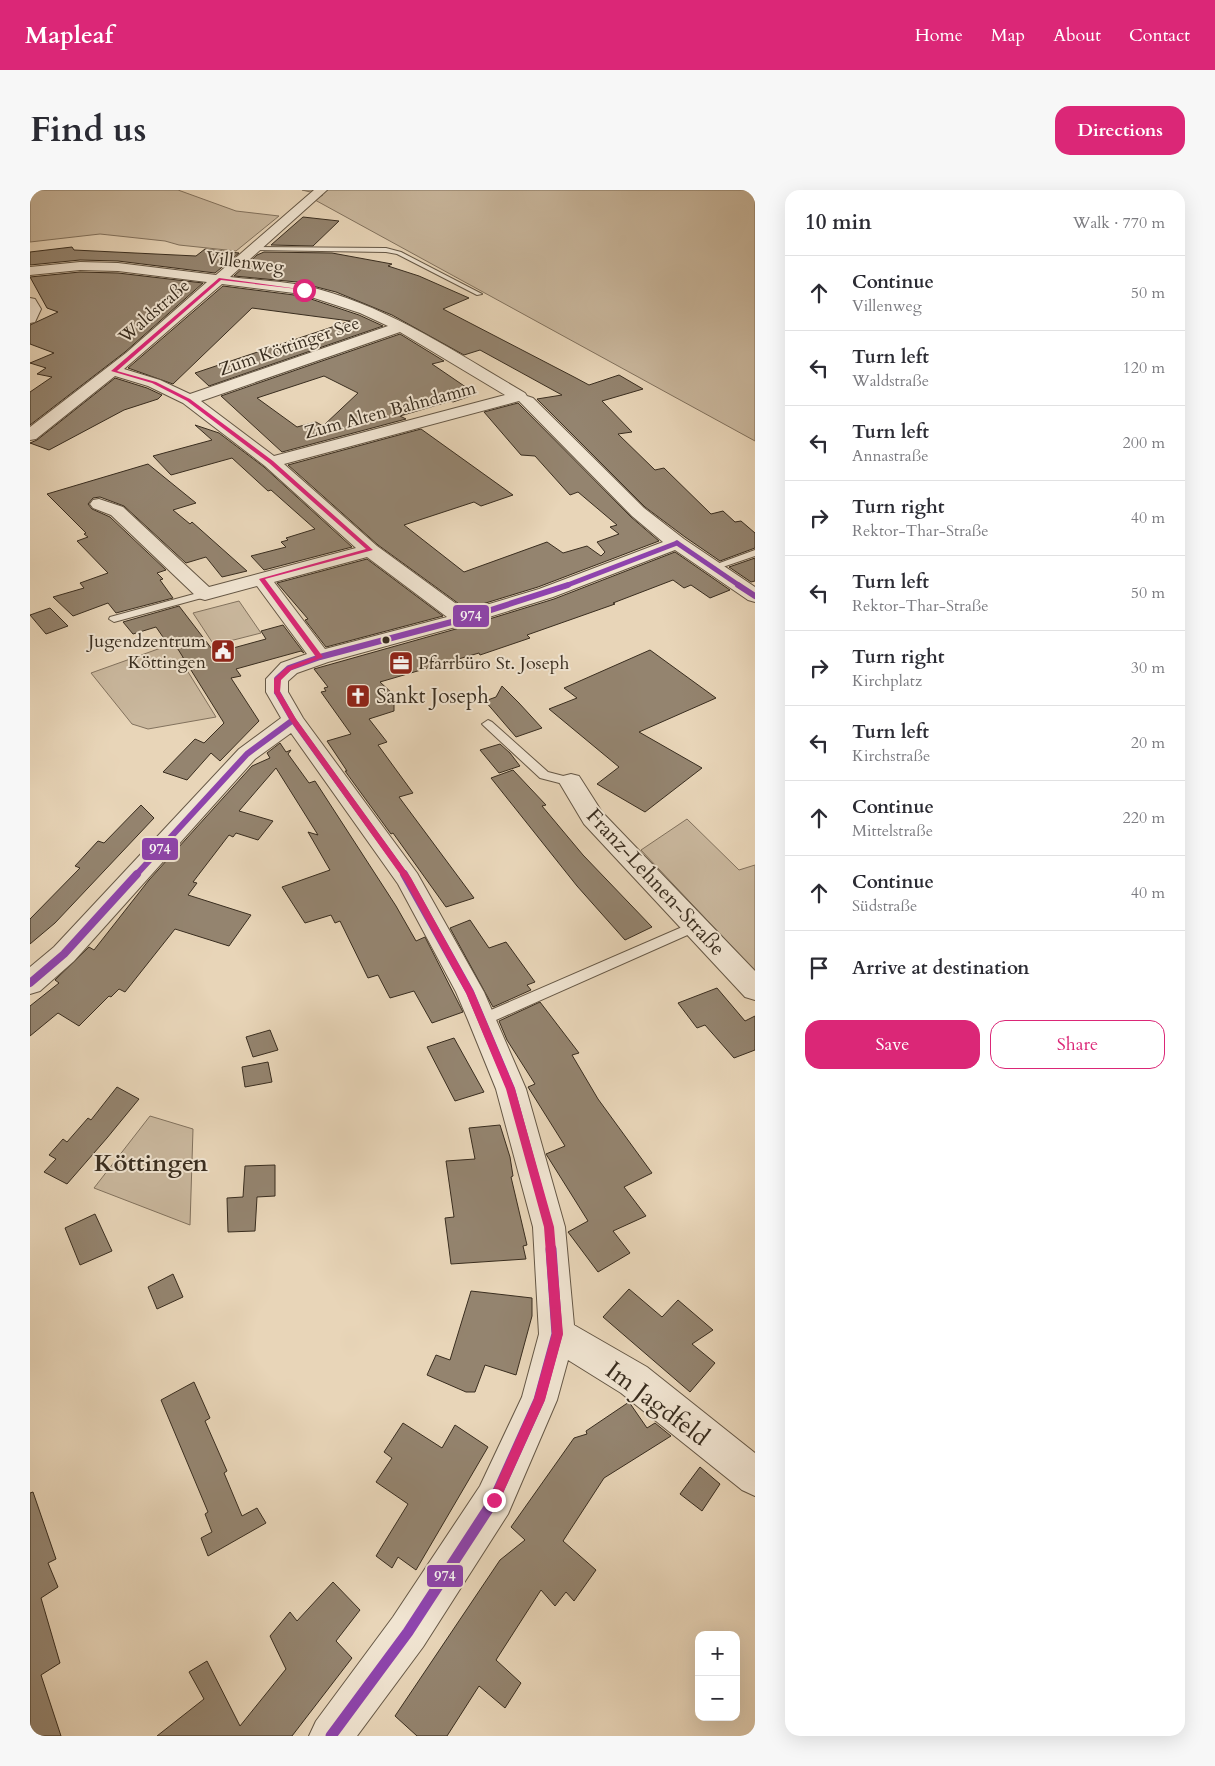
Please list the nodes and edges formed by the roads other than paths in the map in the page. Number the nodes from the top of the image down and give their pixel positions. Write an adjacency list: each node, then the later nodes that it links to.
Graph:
1 (321, 190): 2 (street, Waldstraße)
2 (256, 248): 4 (street, Waldstraße); 5 (lane, Villenweg)
3 (30, 271): 4 (street, Villenweg)
4 (220, 279): 8 (street, Villenweg); 9 (street, Waldstraße)
5 (479, 294)
6 (30, 302): 7 (street)
7 (30, 319)
8 (401, 327): 10 (street, Villenweg); 11 (street, Zum Köttinger See)
9 (113, 371): 11 (street); 12 (street, Waldstraße)
10 (523, 398): 13 (street, Zum Alten Bahndamm); 15 (street, Villenweg)
11 (189, 400): 13 (street)
12 (30, 435)
13 (271, 462): 16 (street)
14 (99, 504): 20 (street)
15 (677, 543): 18 (street, Villenweg); 23 (street)
16 (370, 550): 19 (street); 23 (street)
17 (755, 553): 18 (lane)
18 (711, 568): 21 (street, Villenweg)
19 (262, 579): 20 (street); 24 (street)
20 (205, 594): 22 (lane)
21 (755, 596)
22 (114, 619)
23 (463, 619): 24 (street)
24 (320, 657): 25 (street)
25 (293, 720): 29 (street); 31 (street)
26 (488, 724): 27 (lane, Franz-Lehnen-Straße)
27 (570, 782): 28 (street, Franz-Lehnen-Straße)
28 (696, 926): 30 (street, Franz-Lehnen-Straße); 31 (lane)
29 (30, 983)
30 (755, 989)
31 (482, 1020): 32 (street)
32 (558, 1334): 33 (street, Im Jagdfeld); 34 (street)
33 (755, 1477)
34 (331, 1736)

